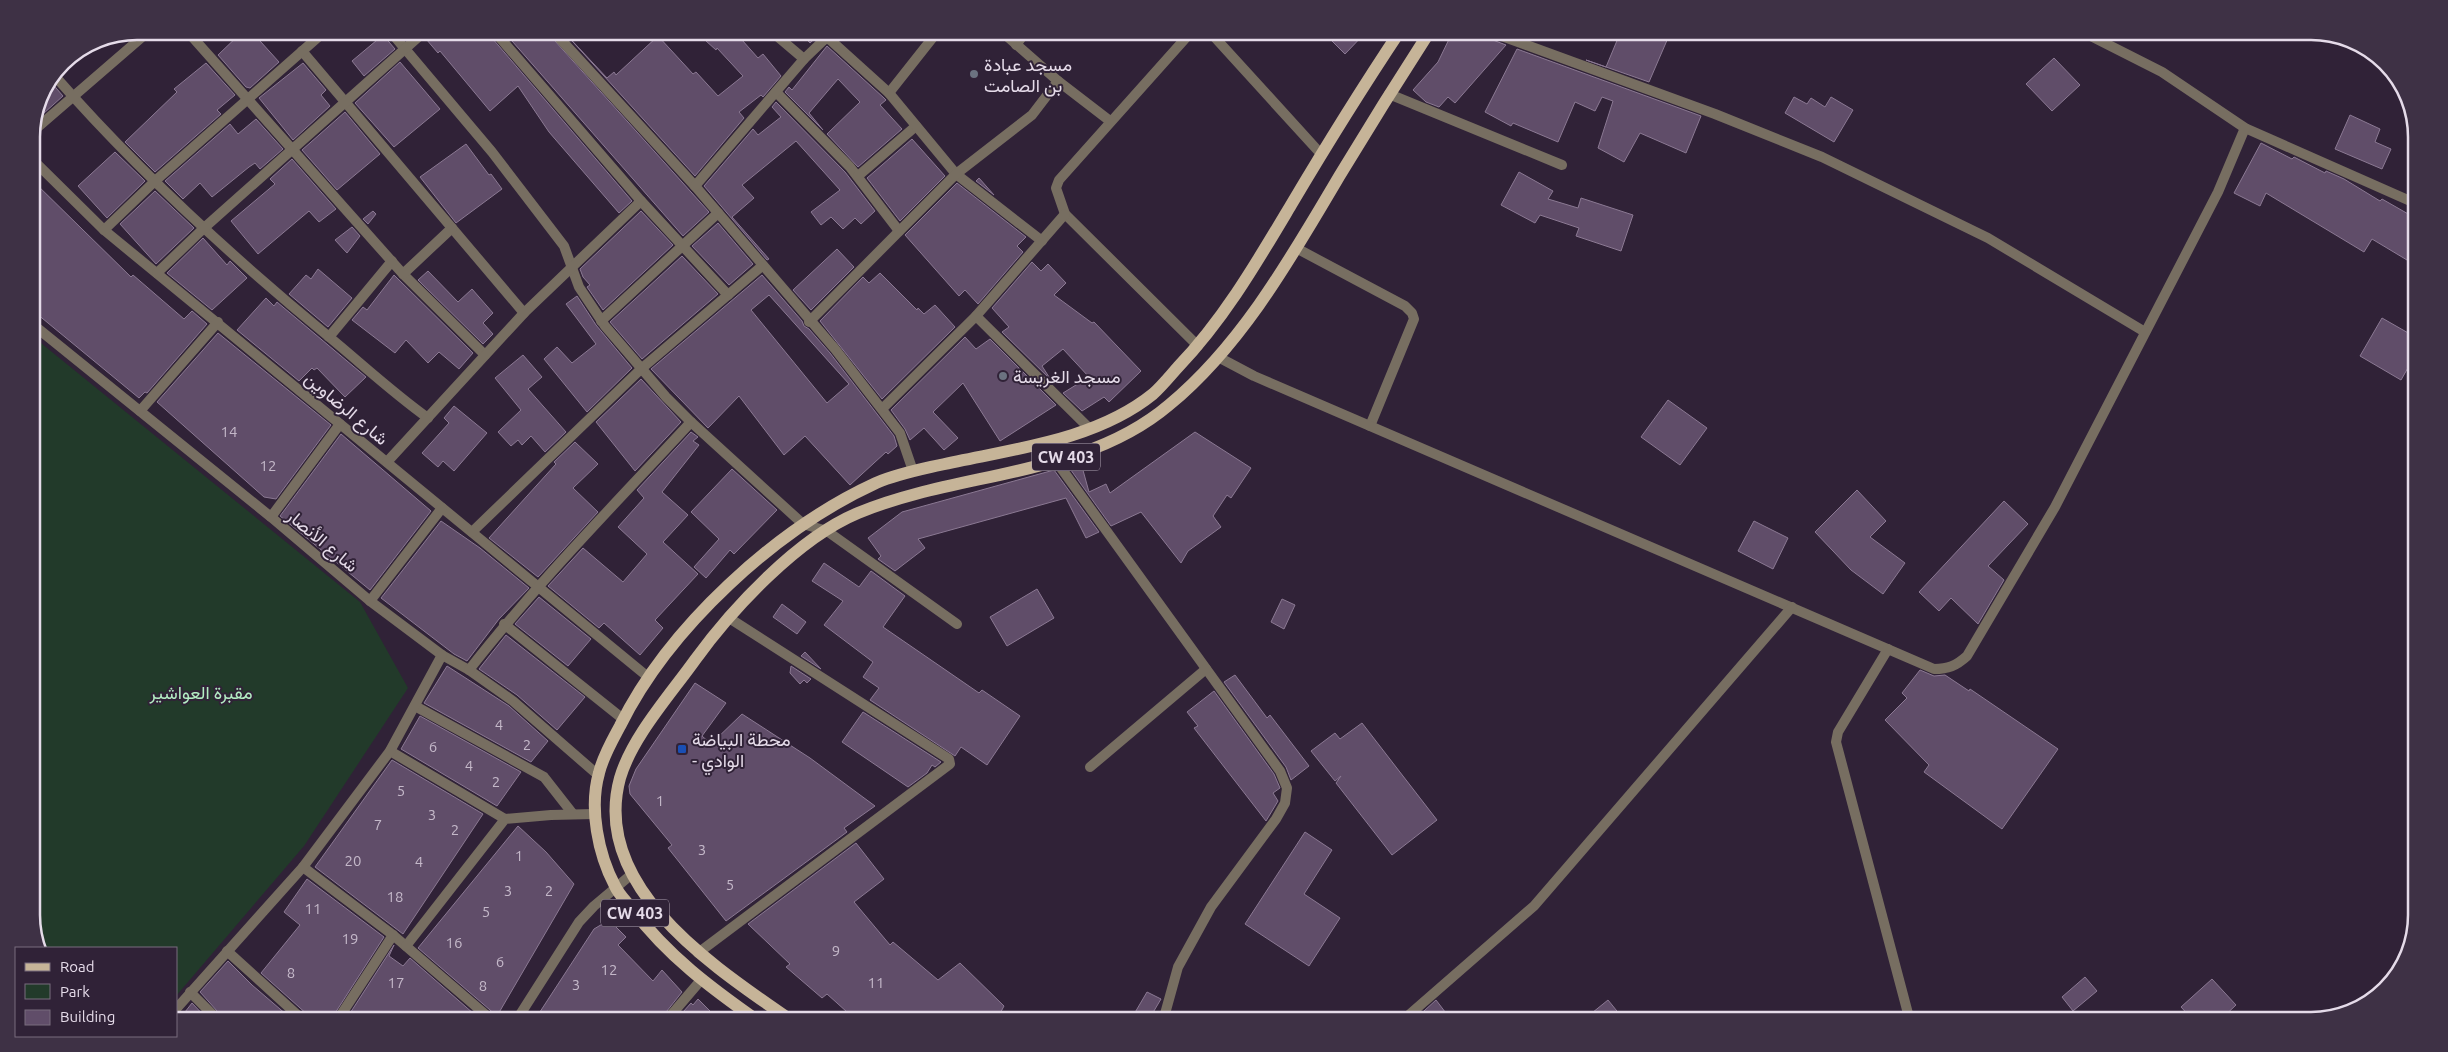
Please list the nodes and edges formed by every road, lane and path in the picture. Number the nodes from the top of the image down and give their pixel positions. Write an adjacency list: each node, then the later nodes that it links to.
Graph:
1 (138, 40): 29 (street)
2 (195, 40): 30 (street)
3 (315, 40): 22 (street)
4 (398, 40): 21 (street)
5 (416, 40): 21 (street)
6 (502, 40): 45 (street)
7 (561, 40): 43 (street)
8 (782, 40): 23 (street)
9 (824, 40): 23 (street)
10 (830, 40): 27 (street)
11 (931, 40): 27 (street)
12 (1010, 40): 20 (street)
13 (1020, 40): 20 (street)
14 (1184, 40): 32 (street)
15 (1217, 40): 37 (street)
16 (1394, 40): 37 (main road, CW 403)
17 (1424, 40): 28 (main road, CW 403)
18 (1513, 40): 67 (street)
19 (2099, 40): 35 (street)
20 (1016, 45): 25 (street)
21 (406, 49): 31 (street); 57 (street)
22 (302, 51): 30 (street); 31 (street)
23 (804, 59): 26 (street)
24 (59, 80): 29 (street)
25 (1058, 81): 32 (street); 40 (street)
26 (776, 92): 41 (street); 43 (street)
27 (888, 93): 34 (street)
28 (1389, 94): 39 (street); 54 (main road, CW 403)
29 (73, 97): 33 (street); 42 (street)
30 (247, 99): 36 (street); 42 (street)
31 (345, 102): 36 (street); 49 (street)
32 (1110, 121): 47 (street)
33 (41, 125)
34 (916, 126): 40 (street); 41 (street)
35 (2245, 128): 44 (street); 67 (street)
36 (292, 150): 48 (street); 55 (street)
37 (1322, 154): 69 (main road, CW 403)
38 (40, 166): 50 (street, شارع الرضاوين)
39 (1562, 166)
40 (956, 174): 51 (street); 52 (street)
41 (858, 176): 51 (street)
42 (155, 181): 48 (street); 50 (street)
43 (695, 186): 46 (street)
44 (2408, 200)
45 (641, 201): 53 (street); 57 (street)
46 (718, 213): 53 (street); 56 (street)
47 (1065, 214): 52 (street); 69 (street)
48 (204, 228): 58 (street); 68 (street)
49 (452, 228): 59 (street); 61 (street)
50 (104, 230): 58 (street, شارع الرضاوين)
51 (899, 231): 65 (street)
52 (1042, 241): 62 (street)
53 (682, 245): 60 (street); 63 (street)
54 (1296, 248): 71 (main road, CW 403); 78 (street)
55 (392, 261): 59 (street); 68 (street)
56 (762, 266): 60 (street); 65 (street)
57 (573, 267): 61 (street); 63 (street)
58 (157, 273): 64 (street, شارع الرضاوين)
59 (403, 274): 70 (street)
60 (728, 295): 72 (street)
61 (524, 313): 70 (street)
62 (976, 316): 73 (street); 79 (street)
63 (601, 321): 72 (street)
64 (218, 322): 74 (street); 77 (street, شارع الرضاوين)
65 (809, 322): 73 (street)
66 (40, 330): 74 (street, شارع الأنصار)
67 (2145, 332): 94 (street)
68 (329, 337): 75 (street)
69 (1198, 346): 79 (main road, CW 403)
70 (485, 355): 75 (street)
71 (1220, 358): 78 (street); 80 (main road, CW 403)
72 (641, 369): 76 (street); 87 (street)
73 (882, 408): 82 (street)
74 (140, 411): 84 (street, شارع الأنصار)
75 (428, 418): 81 (street)
76 (691, 422): 85 (street); 88 (street)
77 (340, 424): 81 (street, شارع الرضاوين); 84 (street)
78 (1370, 426): 90 (street)
79 (1090, 429): 82 (main road, CW 403)
80 (1056, 461): 86 (main road, CW 403); 96 (street)
81 (387, 462): 83 (street, شارع الرضاوين)
82 (913, 471): 85 (main road, CW 403)
83 (442, 508): 87 (street, شارع الرضاوين); 89 (street)
84 (271, 517): 89 (street, شارع الأنصار)
85 (803, 524): 86 (street); 98 (main road, CW 403)
86 (827, 531): 91 (main road, CW 403); 93 (street)
87 (472, 532): 88 (street, شارع الرضاوين)
88 (539, 586): 92 (street); 98 (street, شارع الرضاوين)
89 (370, 601): 95 (street, شارع الأنصار)
90 (1792, 607): 94 (street); 126 (street)
91 (729, 618): 108 (main road, CW 403); 113 (street)
92 (504, 624): 97 (street); 100 (street)
93 (957, 624)
94 (1888, 649): 127 (street)
95 (442, 655): 97 (street, شارع الأنصار); 99 (street)
96 (1206, 669): 102 (street); 125 (street)
97 (468, 670): 103 (street, شارع الأنصار)
98 (648, 677): 100 (main road, CW 403)
99 (416, 706): 101 (street); 104 (street)
100 (623, 719): 103 (main road, CW 403)
101 (390, 751): 106 (street); 107 (street)
102 (1090, 766)
103 (598, 775): 105 (main road, CW 403)
104 (573, 814): 105 (street); 106 (street)
105 (594, 814): 109 (main road, CW 403)
106 (505, 819): 111 (street)
107 (303, 867): 110 (street); 112 (street)
108 (632, 874): 109 (street); 113 (main road, CW 403)
109 (615, 887): 114 (main road, CW 403); 121 (street)
110 (393, 935): 111 (street); 119 (street)
111 (406, 946): 120 (street)
112 (227, 951): 115 (street); 118 (street)
113 (698, 953): 124 (main road, CW 403)
114 (701, 980): 122 (street); 123 (main road, CW 403)
115 (190, 992): 116 (street); 117 (street)
116 (178, 1007)
117 (210, 1012)
118 (294, 1012)
119 (343, 1012)
120 (483, 1012)
121 (522, 1012)
122 (674, 1012)
123 (745, 1012)
124 (780, 1012)
125 (1166, 1012)
126 (1412, 1012)
127 (1908, 1012)

